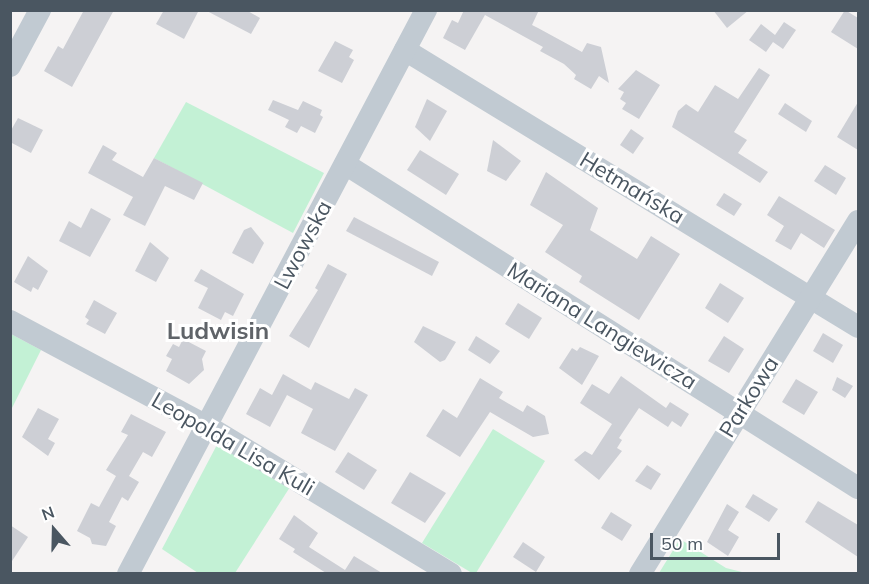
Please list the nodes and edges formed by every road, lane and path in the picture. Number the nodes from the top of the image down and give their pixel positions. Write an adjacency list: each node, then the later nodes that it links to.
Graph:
1 (40, 10): 4 (street)
2 (426, 10): 3 (street, Lwowska)
3 (405, 50): 5 (street, Lwowska); 7 (street, Hetmańska)
4 (10, 66)
5 (345, 164): 10 (street, Mariana Langiewicza); 11 (street, Lwowska)
6 (858, 221): 7 (street, Parkowa)
7 (811, 298): 9 (street, Hetmańska); 10 (street, Parkowa)
8 (10, 321): 11 (street, Leopolda Lisa Kuli)
9 (858, 327)
10 (740, 413): 12 (street, Mariana Langiewicza); 15 (street, Parkowa)
11 (207, 426): 13 (street, Lwowska); 14 (street, Leopolda Lisa Kuli)
12 (858, 488)
13 (128, 573)
14 (451, 573)
15 (640, 573)

